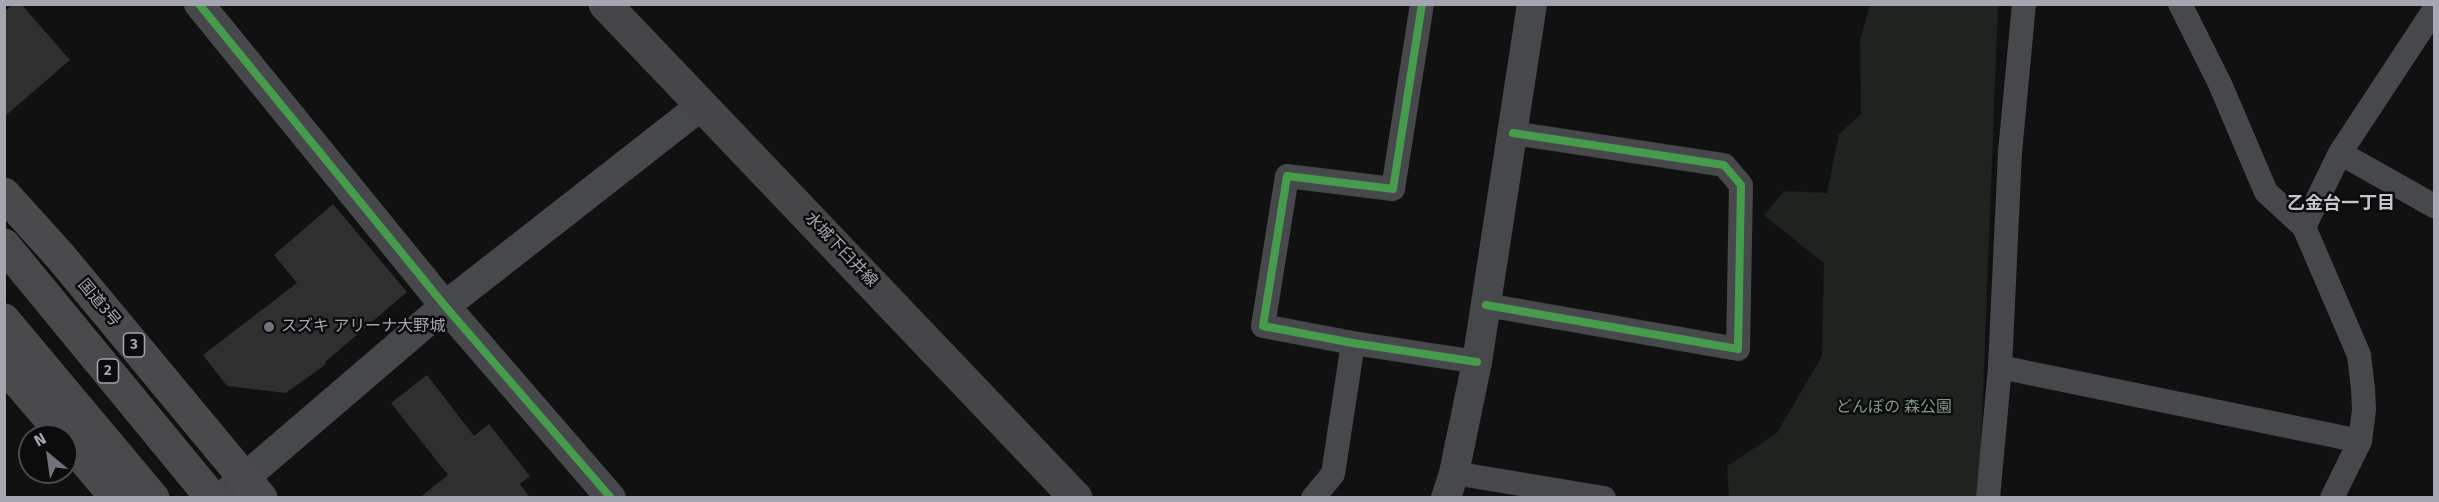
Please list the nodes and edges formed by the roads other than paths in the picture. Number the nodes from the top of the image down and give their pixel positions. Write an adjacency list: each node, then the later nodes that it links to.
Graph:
1 (199, 4): 16 (street)
2 (605, 4): 8 (main road, 水城下臼井線)
3 (1422, 4): 18 (street)
4 (1532, 4): 9 (street)
5 (2024, 4): 21 (street)
6 (2180, 4): 13 (street)
7 (2434, 10): 10 (street)
8 (702, 105): 16 (street); 31 (main road, 水城下臼井線)
9 (1513, 133): 15 (street); 15 (street)
10 (2340, 153): 12 (street); 13 (street)
11 (4, 194): 26 (highway, 国道3号 / 3)
12 (2434, 206)
13 (2304, 227): 23 (street)
14 (4, 245): 29 (highway, 2)
15 (1486, 305): 19 (street)
16 (445, 306): 26 (street); 30 (street)
17 (4, 320): 28 (highway)
18 (1353, 344): 19 (street); 32 (street)
19 (1477, 362): 25 (street)
20 (4, 364): 22 (highway)
21 (2000, 367): 23 (street); 34 (street)
22 (54, 424)
23 (2360, 441): 35 (street)
24 (78, 452): 27 (highway)
25 (1450, 485): 33 (street)
26 (242, 491)
27 (117, 498)
28 (153, 498)
29 (212, 498)
30 (611, 498)
31 (1076, 498)
32 (1313, 498)
33 (1604, 498)
34 (1988, 498)
35 (2332, 498)

